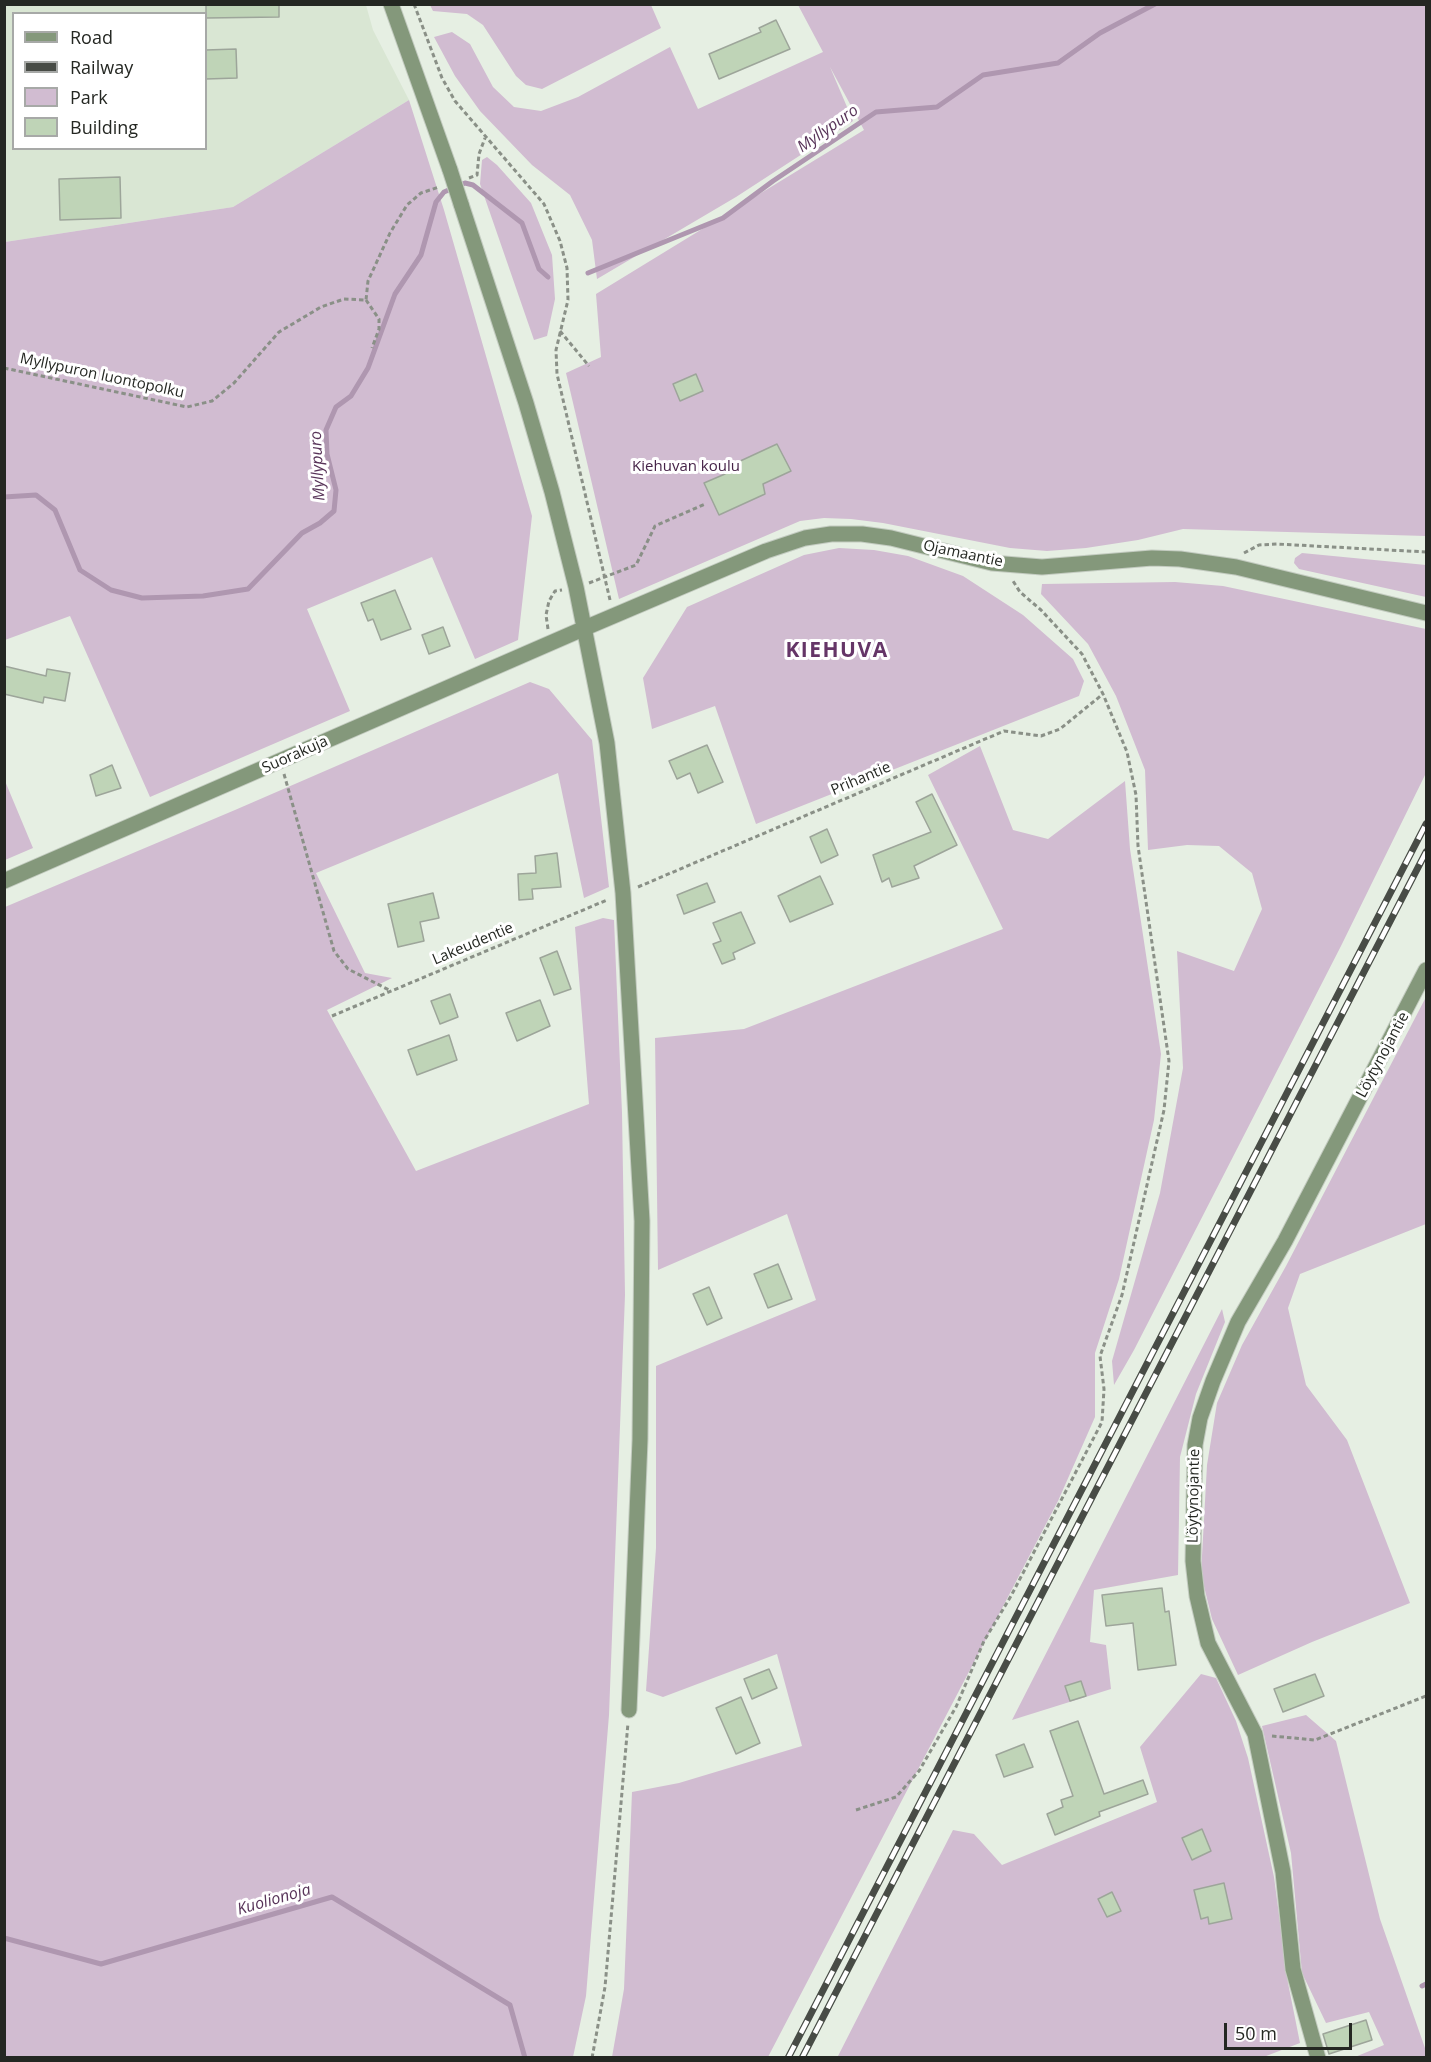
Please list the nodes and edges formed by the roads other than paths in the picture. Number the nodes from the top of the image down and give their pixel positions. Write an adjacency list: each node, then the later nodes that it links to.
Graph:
1 (391, 4): 3 (street, bridge)
2 (1426, 613): 3 (street, Ojamaantie)
3 (585, 628): 4 (street, Suorakuja); 6 (street)
4 (4, 881)
5 (1426, 970): 7 (street, Löytynojantie)
6 (629, 1710)
7 (1318, 2058)

